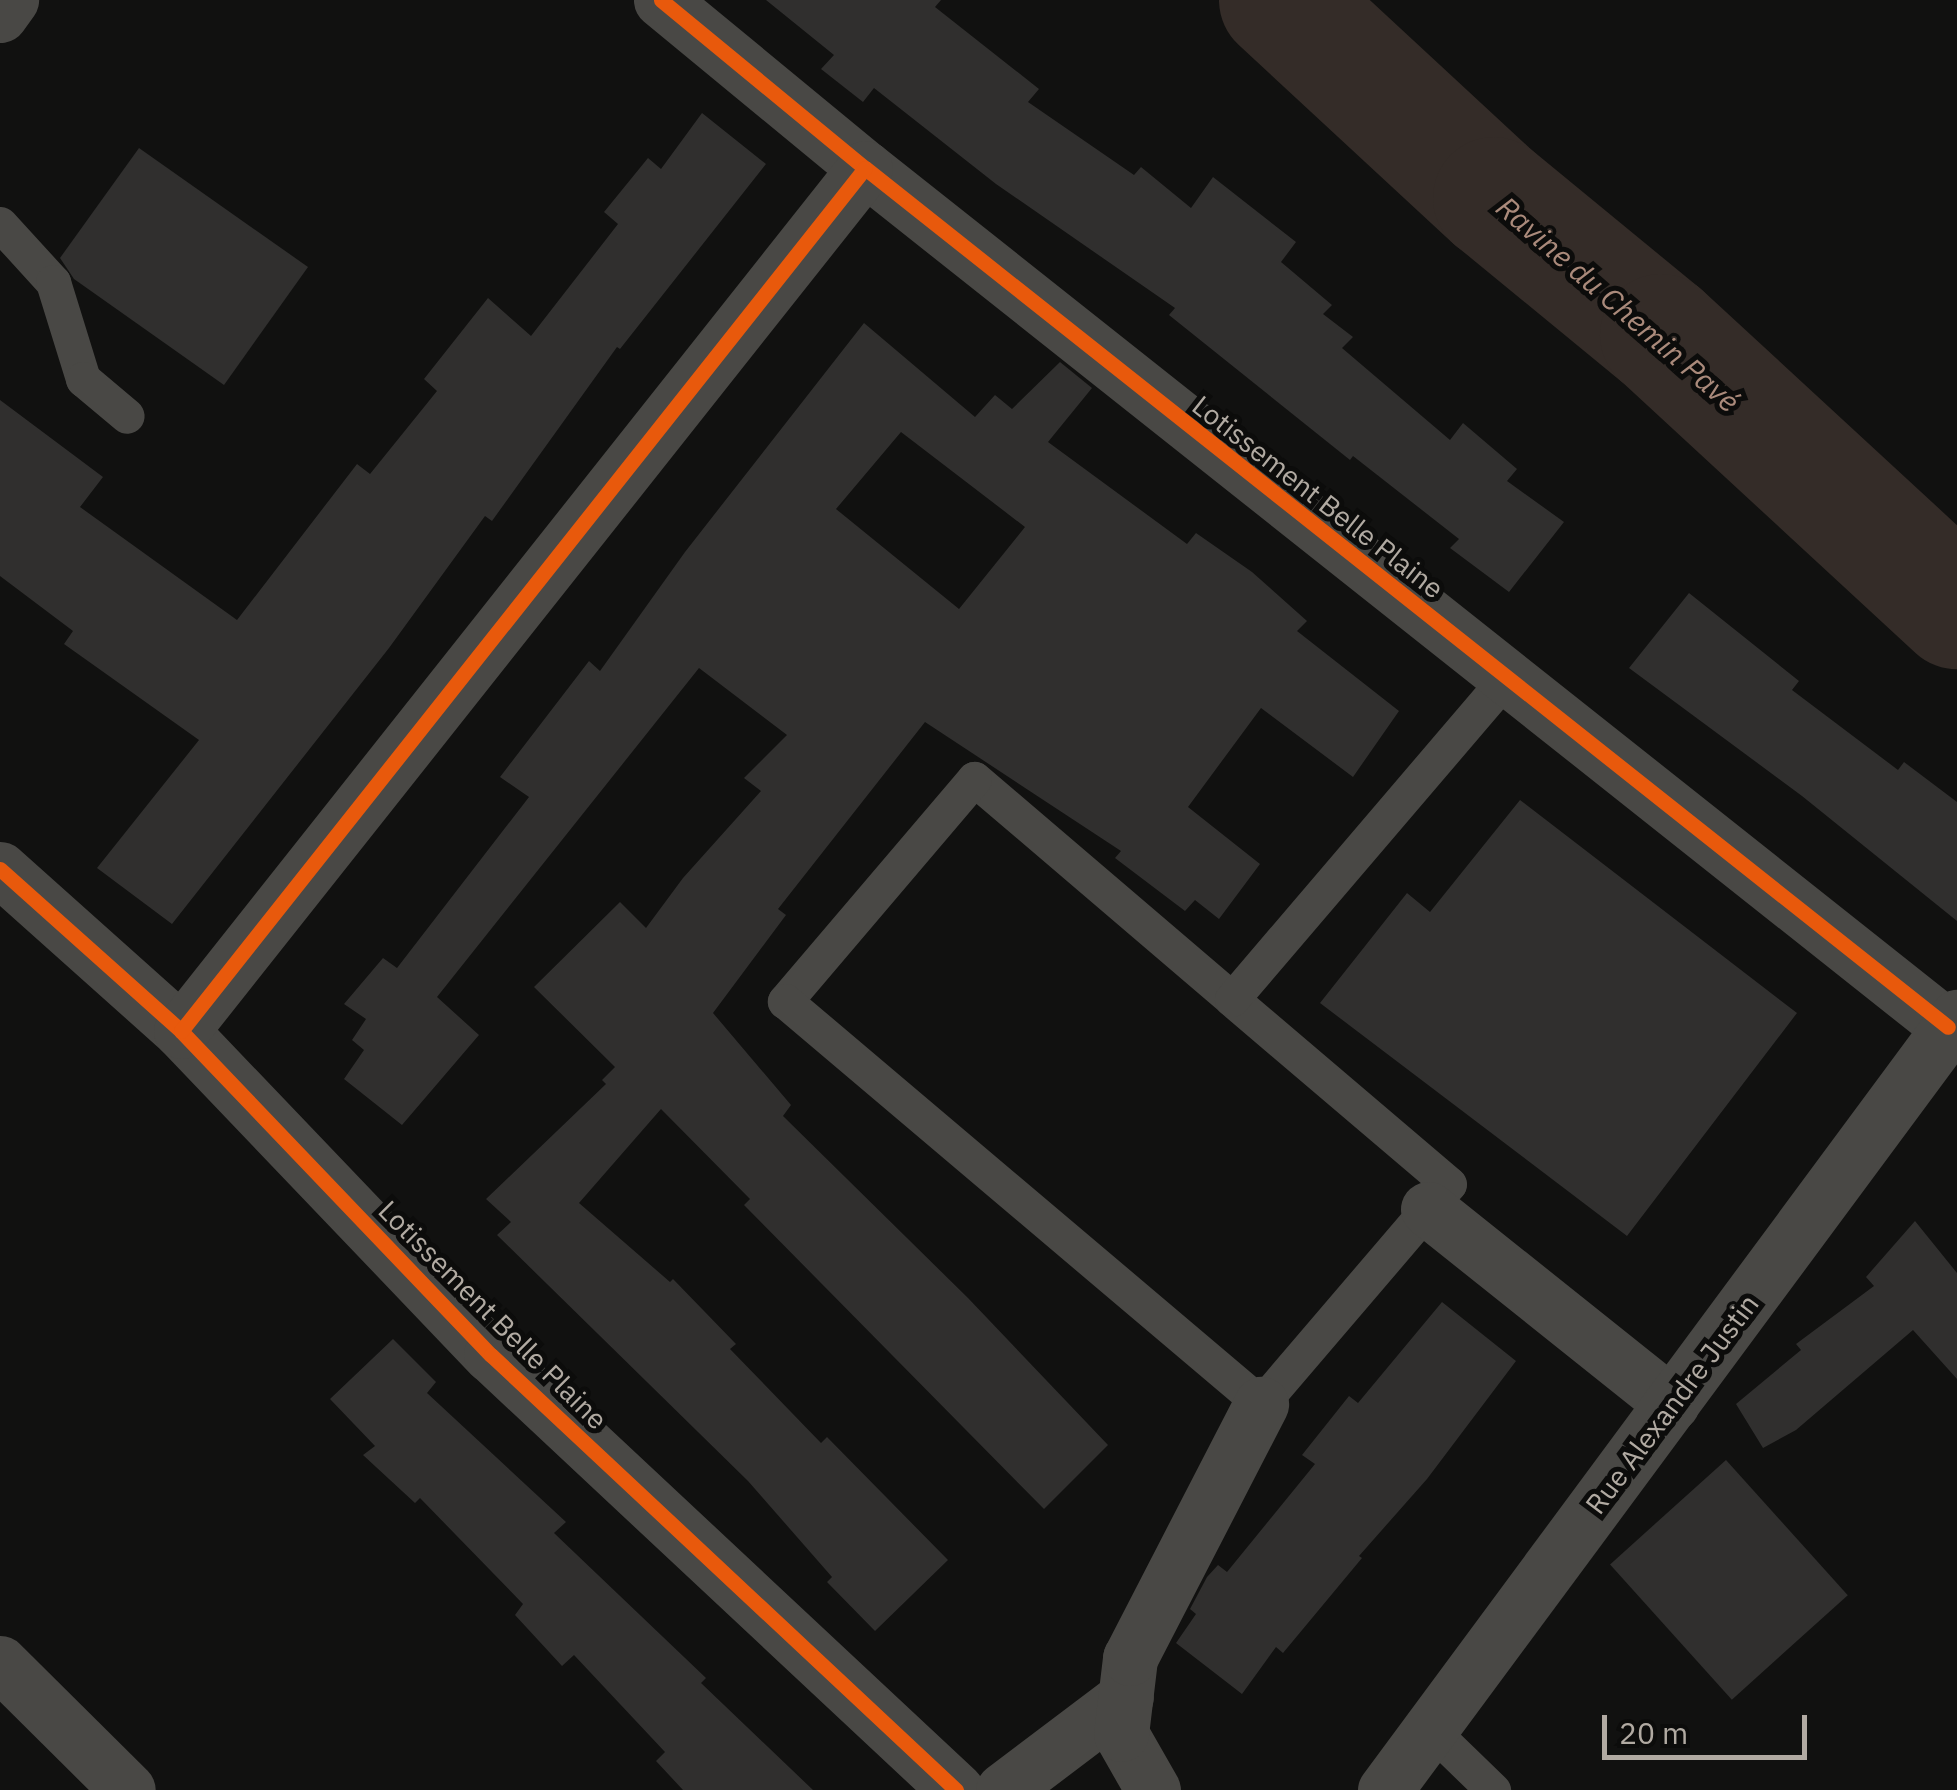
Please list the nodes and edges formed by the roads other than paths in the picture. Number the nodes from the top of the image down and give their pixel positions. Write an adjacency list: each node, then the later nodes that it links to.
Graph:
1 (11, 0): 3 (street)
2 (661, 0): 4 (street, Lotissement Belle Plaine)
3 (0, 15)
4 (864, 168): 7 (street, Lotissement Belle Plaine); 11 (street)
5 (0, 224): 6 (lane)
6 (127, 416)
7 (1506, 678): 9 (lane); 10 (street, Lotissement Belle Plaine)
8 (0, 869): 11 (street, Lotissement Belle Plaine)
9 (1232, 999): 12 (lane); 13 (lane)
10 (1953, 1022): 14 (street, Rue Alexandre Justin)
11 (181, 1032): 19 (street, Lotissement Belle Plaine)
12 (1428, 1209): 13 (lane); 14 (street)
13 (1260, 1404): 16 (street)
14 (1672, 1404): 17 (street, Rue Alexandre Justin)
15 (0, 1663): 18 (street)
16 (1126, 1697): 20 (street); 21 (street)
17 (1430, 1729): 22 (street, Rue Alexandre Justin); 23 (lane)
18 (99, 1781)
19 (956, 1790)
20 (1003, 1790)
21 (1153, 1790)
22 (1385, 1790)
23 (1493, 1790)

